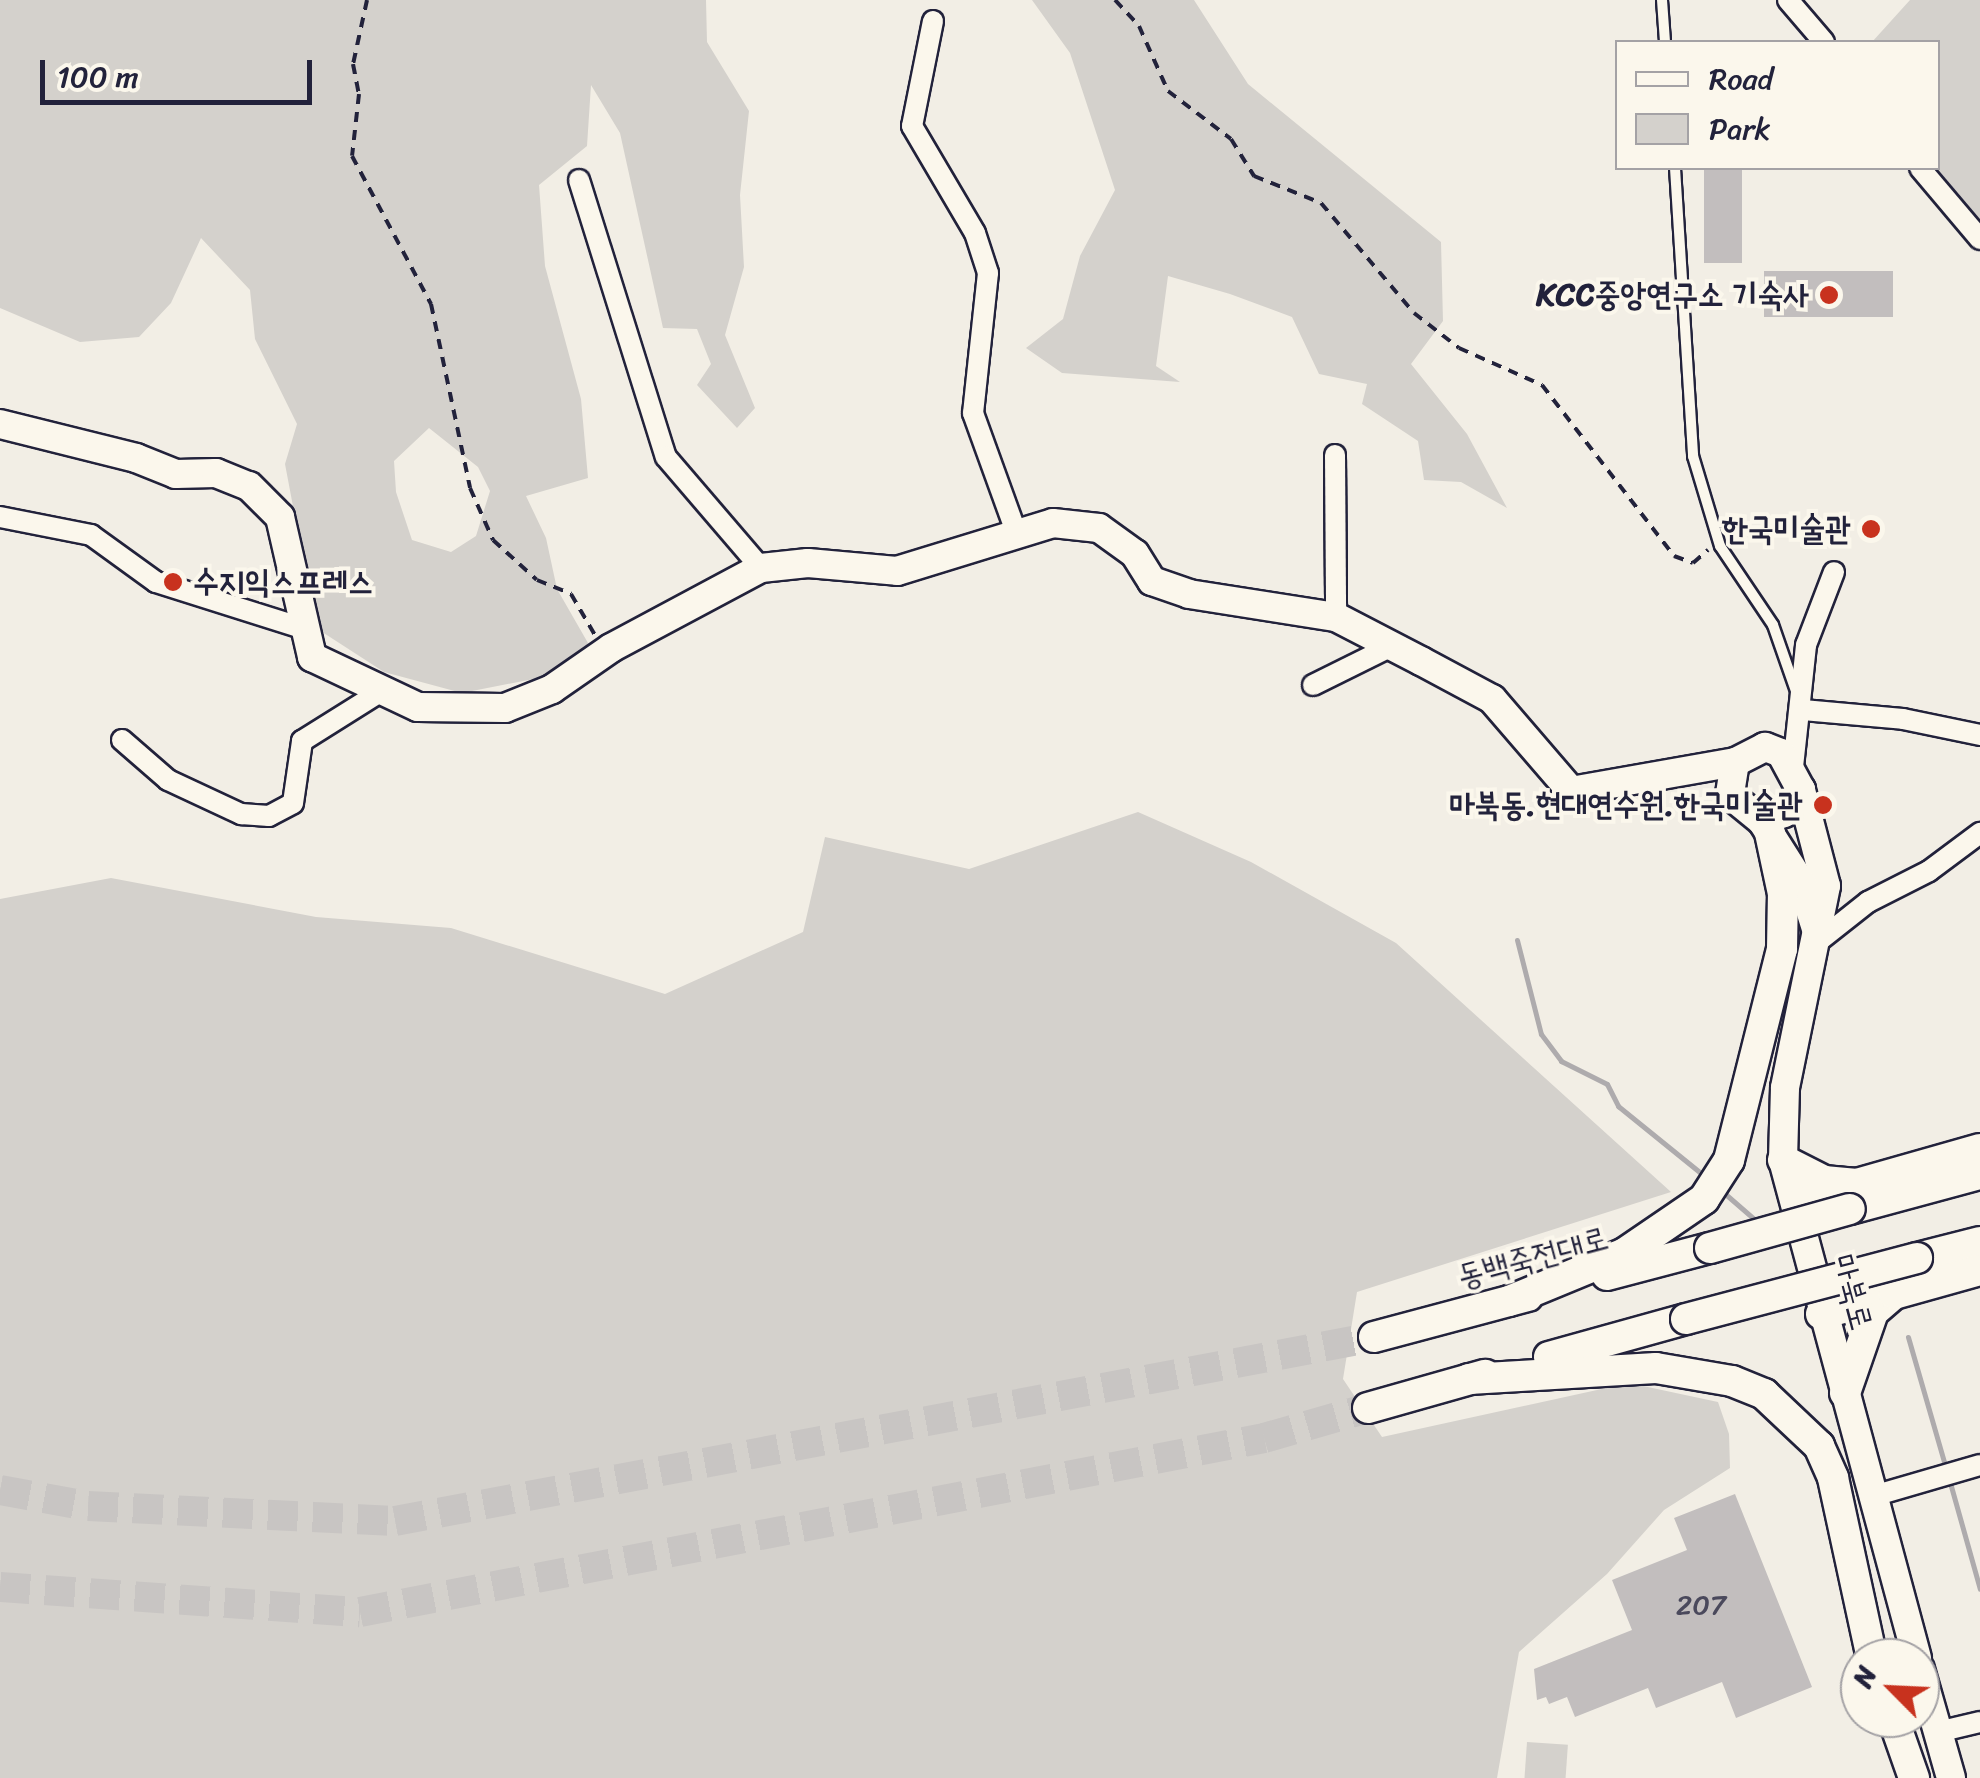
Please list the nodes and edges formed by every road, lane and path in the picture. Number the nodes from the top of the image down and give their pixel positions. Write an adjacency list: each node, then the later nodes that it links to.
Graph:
1 (367, 0): 22 (path)
2 (1114, 0): 16 (path)
3 (1662, 0): 6 (lane)
4 (1788, 0): 7 (street)
5 (933, 21): 15 (street)
6 (1665, 40)
7 (1822, 40)
8 (1674, 170): 16 (lane)
9 (1922, 170): 11 (street)
10 (580, 180): 17 (street)
11 (1980, 239)
12 (0, 424): 20 (street)
13 (1335, 456): 19 (street)
14 (0, 516): 20 (street)
15 (1016, 532): 17 (street); 19 (street)
16 (1718, 541): 25 (lane)
17 (762, 568): 22 (street)
18 (1834, 572): 25 (street)
19 (1336, 617): 21 (street)
20 (305, 630): 24 (street)
21 (1392, 646): 23 (street); 28 (street)
22 (605, 652): 24 (street)
23 (1313, 684)
24 (380, 692): 27 (street)
25 (1803, 710): 26 (street); 29 (street)
26 (1980, 736)
27 (122, 740)
28 (1735, 762): 29 (street); 30 (street)
29 (1797, 778): 30 (street); 32 (street, 마북로)
30 (1766, 827): 32 (street); 41 (main road)
31 (1980, 833): 32 (street)
32 (1820, 940): 34 (street, 마북로)
33 (1980, 1150): 36 (main road)
34 (1782, 1160): 36 (main road); 37 (street, 마북로)
35 (1980, 1174): 36 (main road)
36 (1853, 1197): 37 (main road); 41 (main road, 동백죽전대로, bridge)
37 (1798, 1204): 42 (street, 마북로)
38 (1980, 1242): 44 (main road, bridge)
39 (1980, 1270): 40 (main road)
40 (1894, 1294): 42 (main road); 45 (main road)
41 (1508, 1301): 43 (main road, 동백죽전대로)
42 (1821, 1314): 45 (street, 마북로)
43 (1374, 1337)
44 (1469, 1379): 46 (main road); 49 (main road)
45 (1845, 1393): 48 (street, 마북로)
46 (1368, 1408)
47 (1970, 1468): 48 (street)
48 (1873, 1496): 50 (street, 마북로)
49 (1868, 1638)
50 (1912, 1638)
51 (1980, 1722): 52 (street)
52 (1940, 1732)
53 (1900, 1738): 55 (main road)
54 (1940, 1738): 56 (street)
55 (1914, 1778)
56 (1951, 1778)

